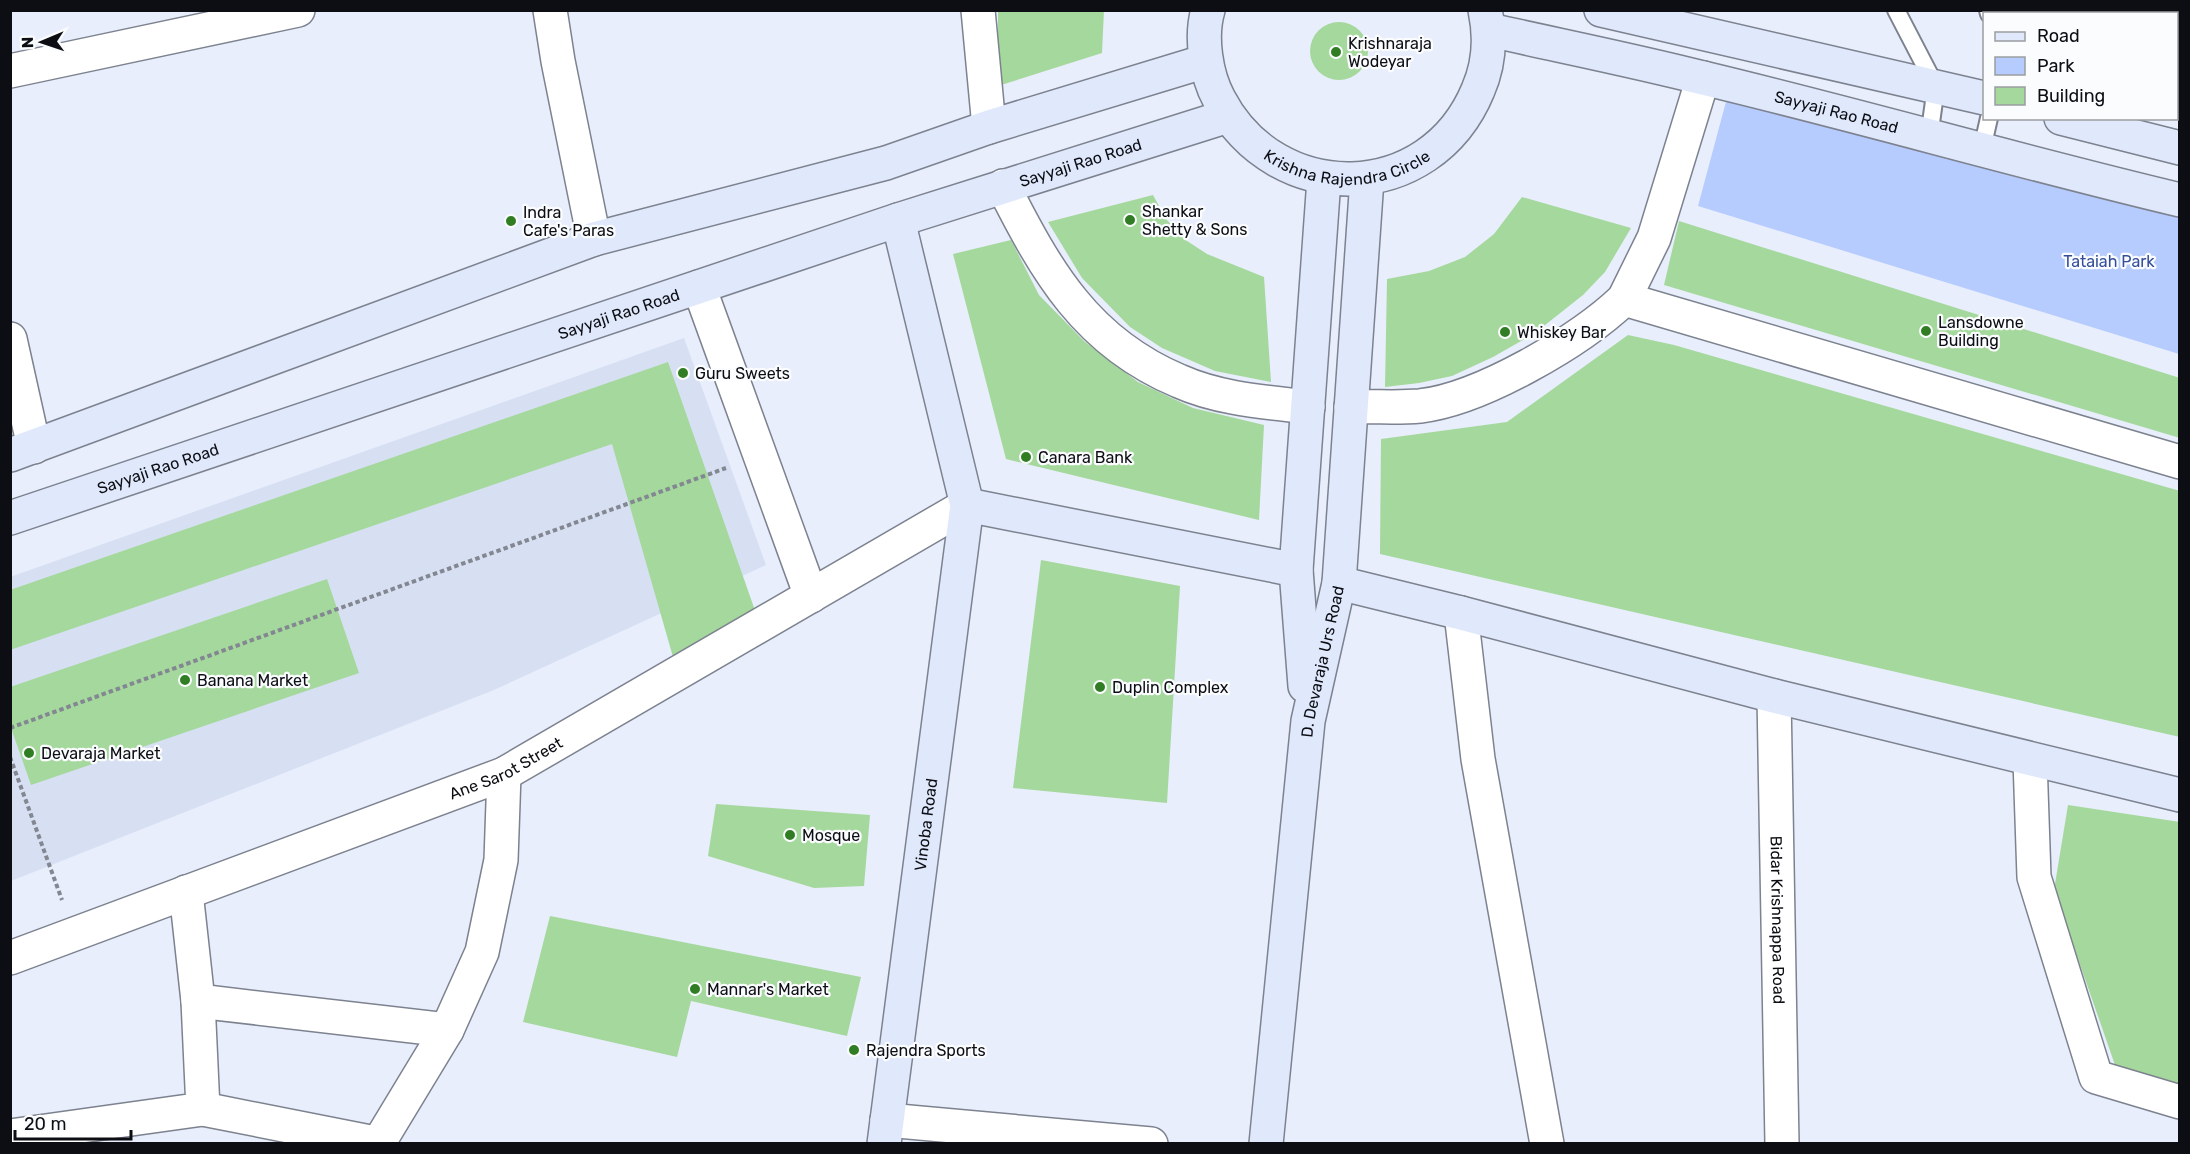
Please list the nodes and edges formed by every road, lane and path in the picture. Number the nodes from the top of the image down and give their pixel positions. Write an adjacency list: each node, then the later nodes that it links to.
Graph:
1 (298, 10): 9 (street)
2 (550, 10): 24 (street)
3 (978, 10): 15 (street)
4 (1208, 10): 8 (main road, Krishna Rajendra Circle)
5 (1601, 10): 11 (main road)
6 (1896, 10): 11 (lane)
7 (1487, 20): 10 (main road, Sayyaji Rao Road); 20 (main road, Krishna Rajendra Circle)
8 (1206, 61): 13 (main road, Krishna Rajendra Circle); 15 (main road)
9 (10, 71)
10 (1703, 78): 17 (main road, Sayyaji Rao Road); 26 (street)
11 (1936, 87): 12 (main road); 17 (lane)
12 (1983, 98)
13 (1228, 116): 19 (main road, Krishna Rajendra Circle); 21 (main road, Sayyaji Rao Road)
14 (2069, 120): 18 (main road)
15 (989, 127): 24 (main road)
16 (1986, 134): 17 (main road, Sayyaji Rao Road); 22 (main road, Sayyaji Rao Road)
17 (1929, 137)
18 (2180, 148)
19 (1324, 179): 20 (main road, Krishna Rajendra Circle); 28 (main road)
20 (1367, 179): 29 (main road, D. Devaraja Urs Road)
21 (1003, 186): 23 (main road, Sayyaji Rao Road); 28 (street)
22 (2180, 200)
23 (898, 220): 25 (main road, Sayyaji Rao Road); 33 (main road)
24 (594, 239): 30 (main road)
25 (699, 287): 31 (street); 34 (main road, Sayyaji Rao Road)
26 (1624, 298): 29 (street); 32 (street)
27 (10, 339): 30 (street)
28 (1308, 407): 35 (main road)
29 (1351, 407): 36 (main road, D. Devaraja Urs Road)
30 (22, 451)
31 (760, 456): 37 (street); 41 (path)
32 (2180, 462)
33 (967, 506): 35 (main road); 37 (street, Ane Sarot Street); 53 (main road, Vinoba Road)
34 (10, 518)
35 (1296, 570): 40 (main road)
36 (1338, 584): 38 (main road); 40 (main road, D. Devaraja Urs Road)
37 (811, 596): 44 (street, Ane Sarot Street)
38 (1461, 613): 39 (main road); 59 (street)
39 (1774, 696): 43 (main road); 60 (street, Bidar Krishnappa Road)
40 (1308, 721): 58 (main road, D. Devaraja Urs Road)
41 (10, 728)
42 (10, 757): 47 (path)
43 (2030, 760): 45 (main road); 51 (street)
44 (504, 774): 46 (street, Ane Sarot Street); 50 (street)
45 (2180, 795)
46 (186, 892): 47 (street, Ane Sarot Street); 49 (street)
47 (74, 934): 48 (street, Ane Sarot Street)
48 (10, 958)
49 (198, 1001): 50 (street); 52 (street)
50 (447, 1030): 56 (street)
51 (2180, 1102)
52 (203, 1109): 54 (street); 56 (street)
53 (885, 1131): 55 (street)
54 (10, 1136)
55 (1033, 1138): 57 (street)
56 (379, 1143)
57 (1151, 1143)
58 (1266, 1143)
59 (1547, 1143)
60 (1782, 1143)

